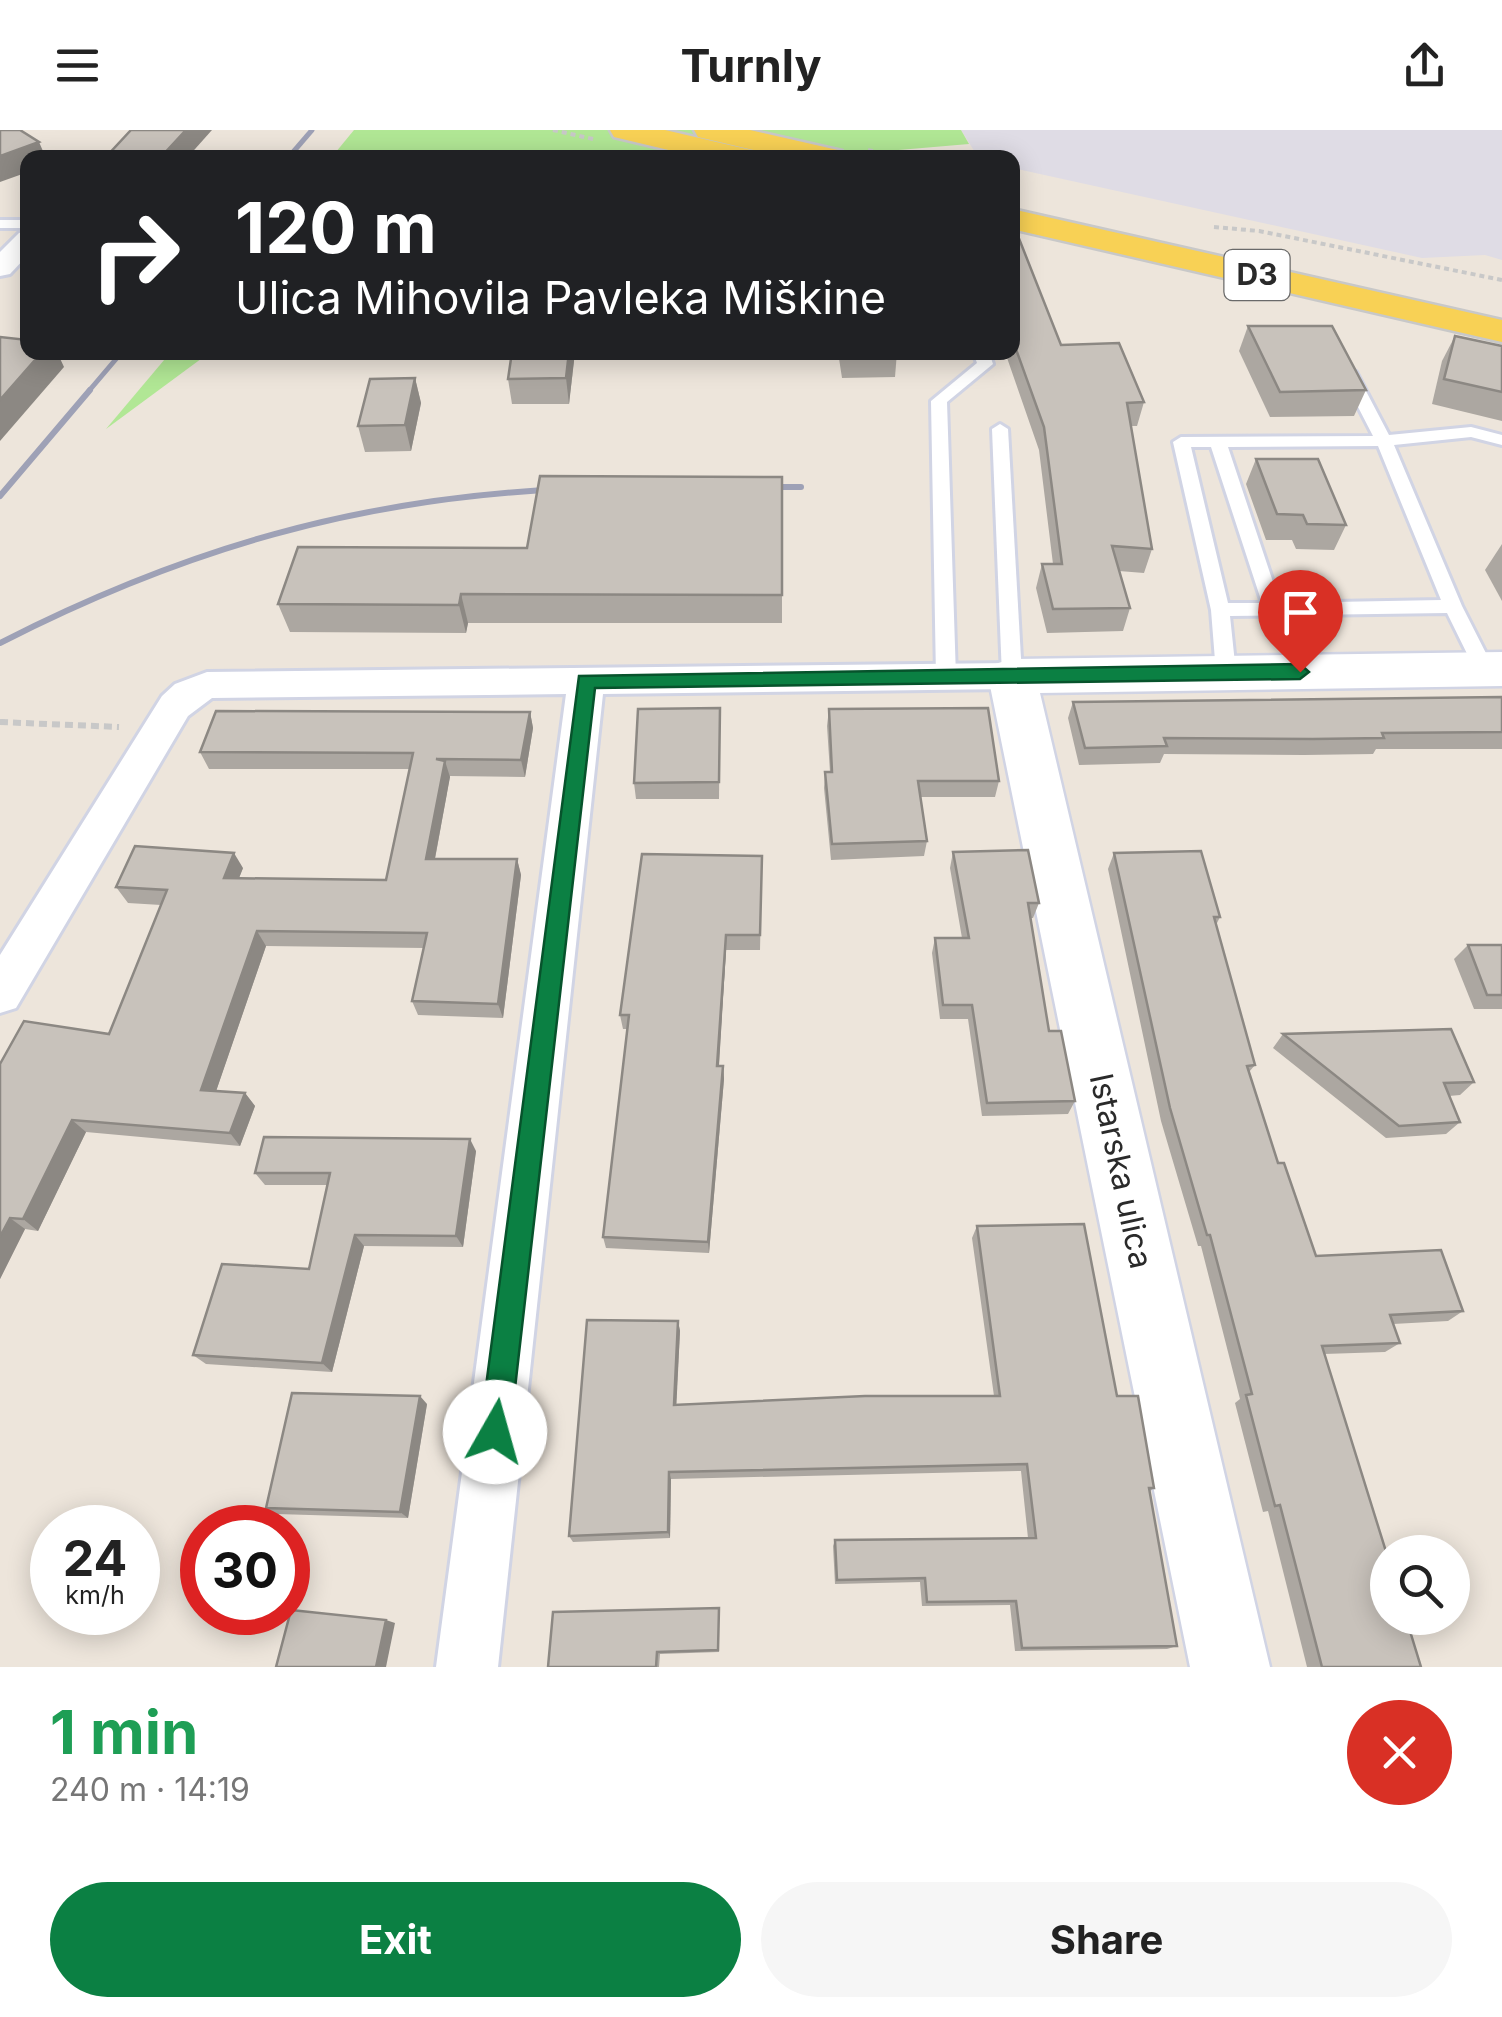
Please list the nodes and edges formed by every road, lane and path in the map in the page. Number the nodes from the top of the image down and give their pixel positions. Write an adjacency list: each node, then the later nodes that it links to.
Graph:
1 (625, 130): 3 (main road)
2 (709, 130): 4 (main road)
3 (710, 150)
4 (796, 150)
5 (1020, 200): 11 (main road, D3)
6 (1020, 221): 12 (main road, D3)
7 (1199, 224): 10 (path)
8 (20, 247): 9 (street)
9 (0, 268)
10 (1502, 280)
11 (1502, 309)
12 (1502, 332)
13 (1340, 356): 17 (lane)
14 (984, 360): 25 (lane)
15 (1000, 429): 24 (lane)
16 (1502, 440): 17 (lane)
17 (1384, 441): 18 (lane); 19 (lane)
18 (1218, 443): 20 (lane); 21 (lane)
19 (1453, 606): 20 (lane); 22 (lane)
20 (1272, 609): 21 (lane)
21 (1220, 610): 23 (lane)
22 (1493, 669): 23 (street)
23 (1226, 672): 24 (street)
24 (1012, 676): 25 (street); 31 (street, Istarska ulica)
25 (946, 677): 26 (street)
26 (586, 681): 28 (street); 30 (street)
27 (0, 722): 28 (path)
28 (160, 729): 29 (street)
29 (0, 994)
30 (467, 1667)
31 (1230, 1667)

